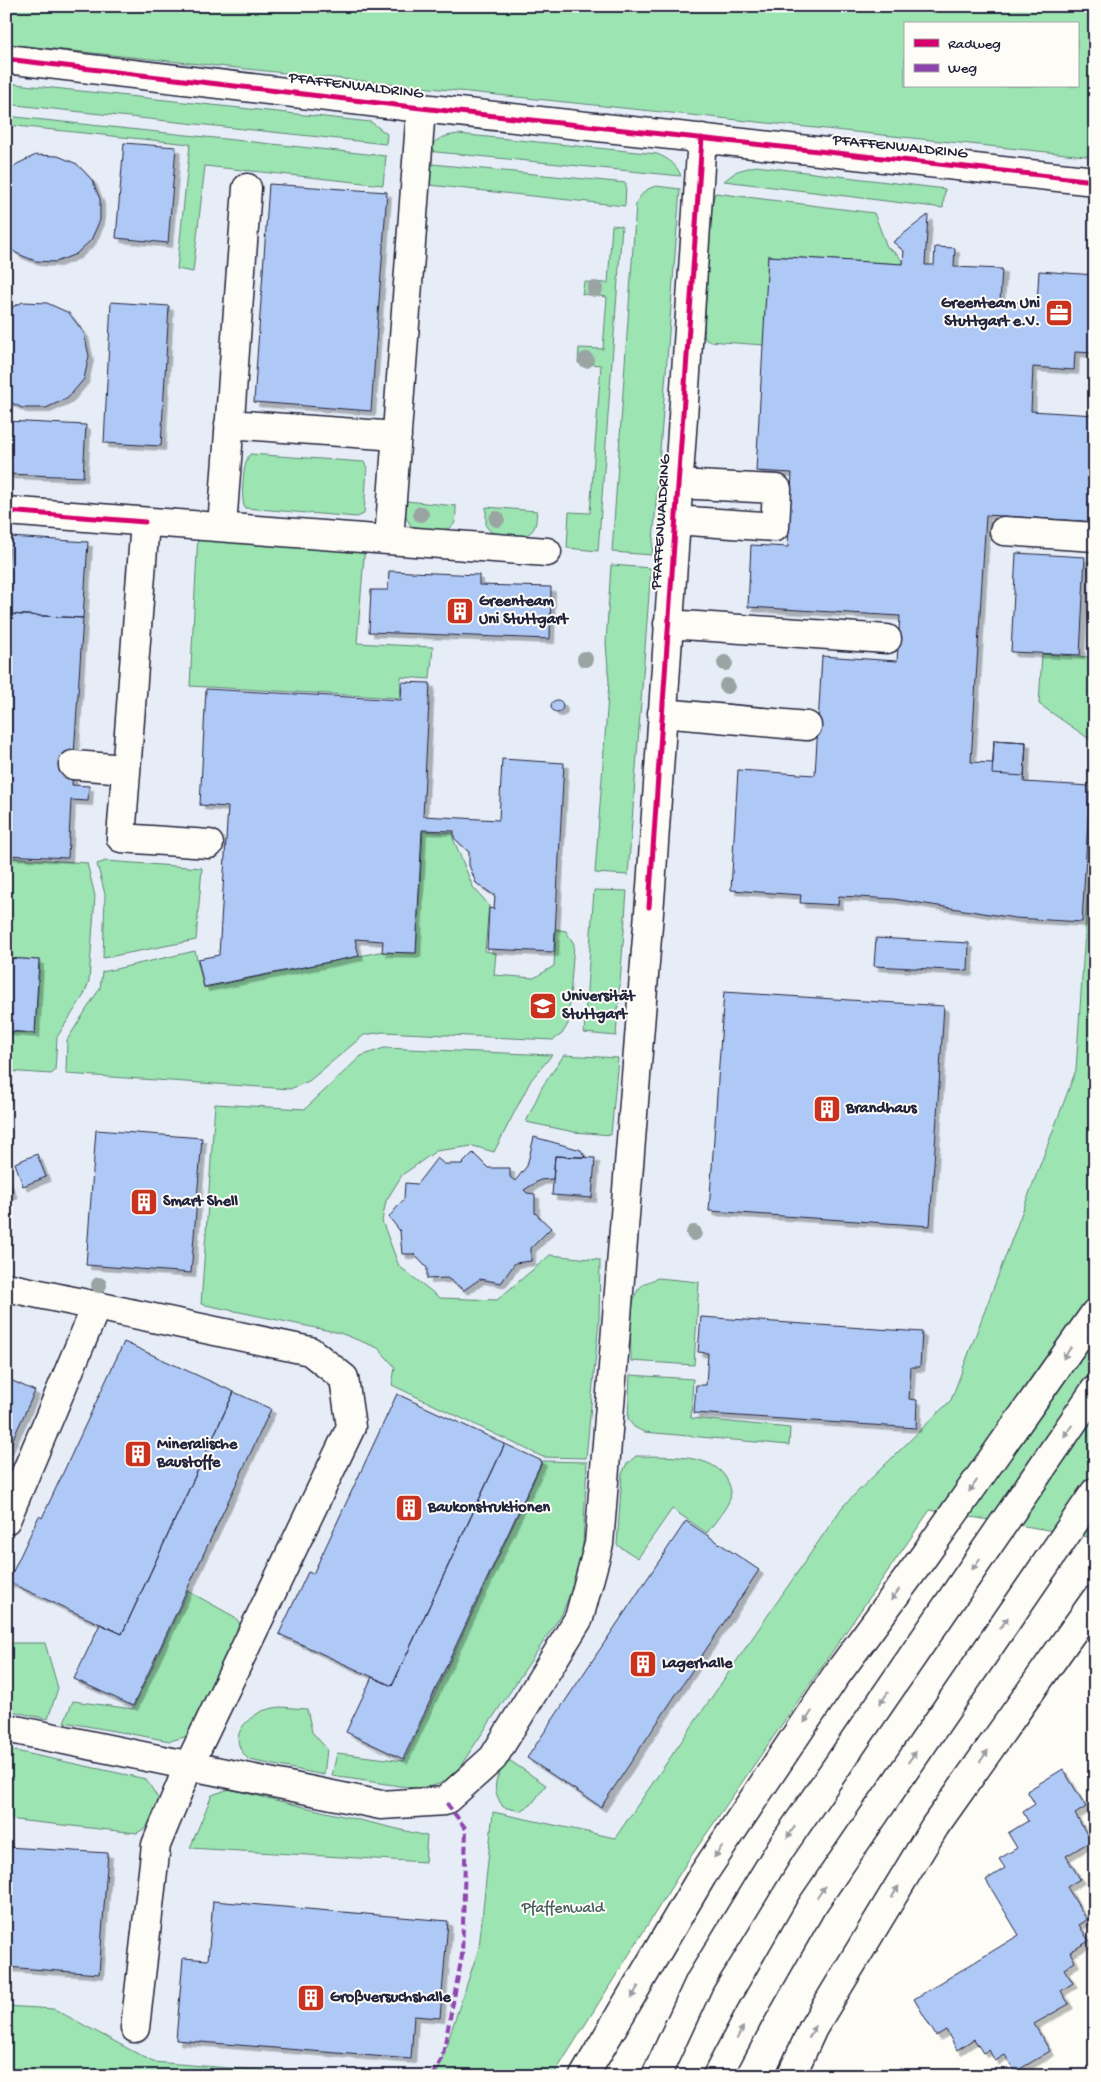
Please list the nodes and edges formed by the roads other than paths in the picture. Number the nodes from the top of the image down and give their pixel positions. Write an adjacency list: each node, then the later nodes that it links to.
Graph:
1 (6, 59): 2 (main road, PFAFFENWALDRING)
2 (421, 108): 3 (main road, PFAFFENWALDRING); 7 (main road)
3 (702, 138): 4 (main road, PFAFFENWALDRING); 8 (main road, PFAFFENWALDRING)
4 (1095, 181)
5 (247, 188): 6 (main road)
6 (230, 424): 7 (main road); 12 (main road)
7 (397, 436): 15 (main road)
8 (677, 484): 10 (main road, PFAFFENWALDRING); 10 (main road)
9 (6, 512): 11 (main road)
10 (674, 520): 17 (main road, PFAFFENWALDRING)
11 (145, 522): 12 (main road); 22 (main road)
12 (222, 527): 15 (main road)
13 (1004, 532): 14 (main road)
14 (1095, 537)
15 (389, 540): 16 (main road)
16 (547, 552)
17 (668, 624): 18 (main road); 19 (main road, PFAFFENWALDRING)
18 (887, 638)
19 (662, 713): 20 (main road); 32 (main road, PFAFFENWALDRING)
20 (807, 726)
21 (73, 765): 22 (main road)
22 (126, 769): 23 (main road)
23 (209, 844)
24 (6, 1287): 25 (main road)
25 (96, 1307): 29 (main road); 32 (main road)
26 (1095, 1313): 34 (main road, one-way to 34)
27 (1095, 1390): 35 (main road, one-way to 35)
28 (1095, 1492): 36 (main road, one-way to 28)
29 (6, 1520)
30 (1095, 1600): 37 (main road, one-way to 30)
31 (6, 1728): 32 (main road, PFAFFENWALDRING)
32 (189, 1765): 33 (main road)
33 (135, 2028)
34 (587, 2074)
35 (656, 2076)
36 (717, 2076)
37 (791, 2076)

